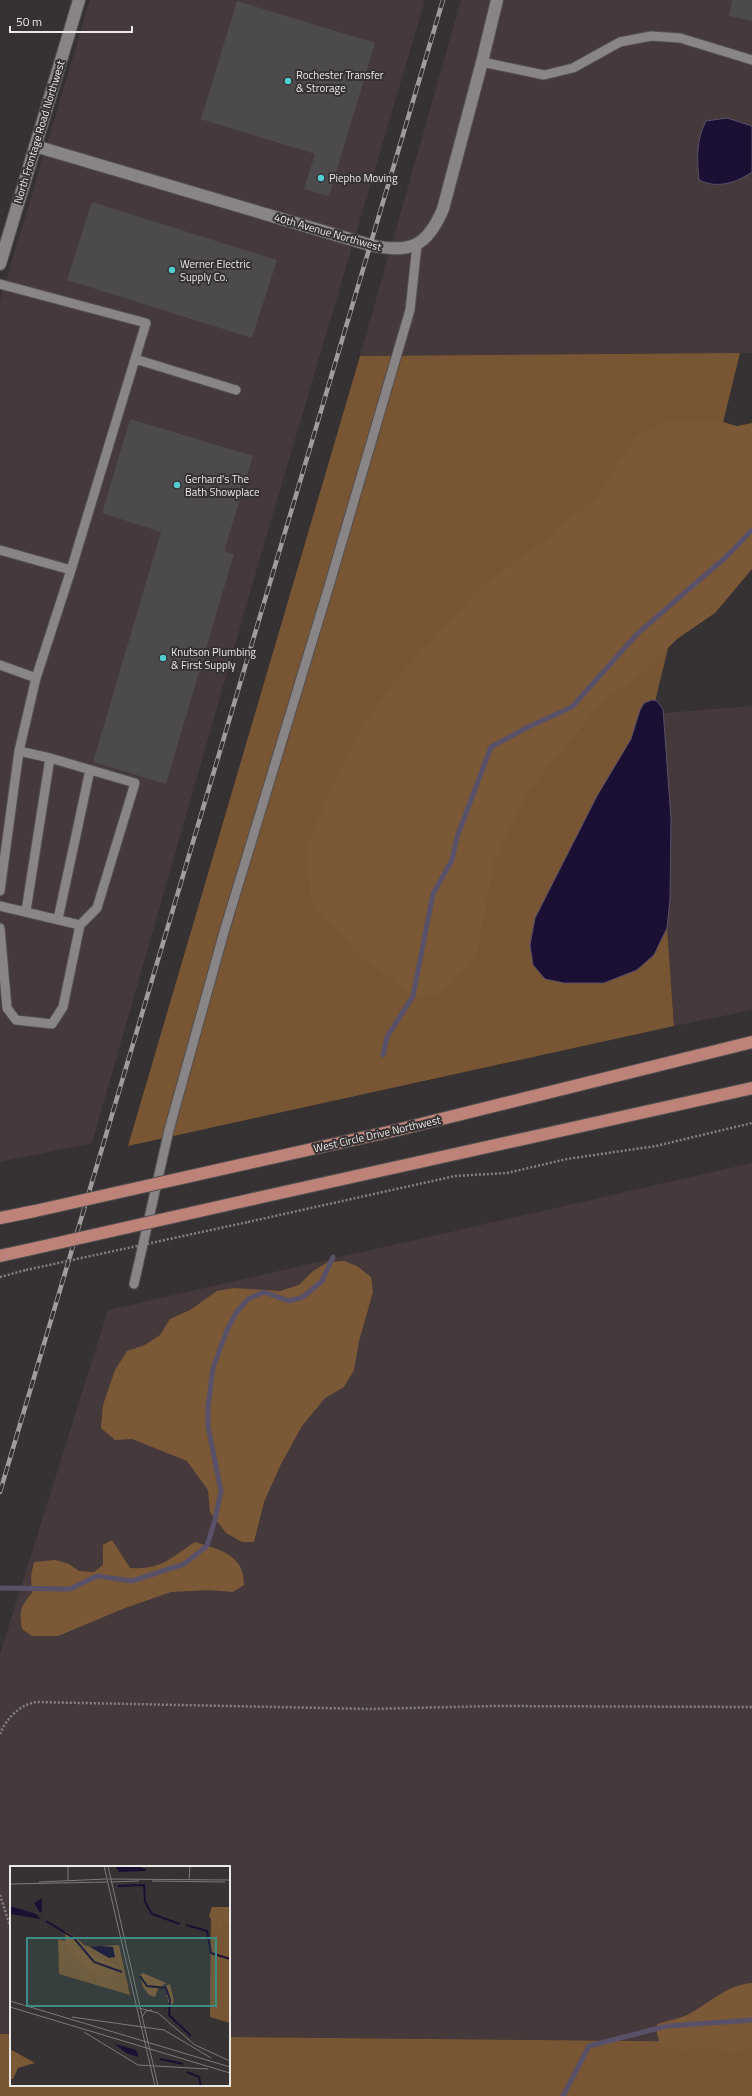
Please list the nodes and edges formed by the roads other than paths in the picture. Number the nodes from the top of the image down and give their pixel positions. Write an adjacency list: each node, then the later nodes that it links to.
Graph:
1 (79, 0): 5 (street, North Frontage Road Northwest)
2 (497, 0): 4 (street)
3 (752, 60): 4 (lane)
4 (482, 62): 6 (street)
5 (35, 146): 6 (street, 40th Avenue Northwest); 7 (street, North Frontage Road Northwest)
6 (417, 245): 28 (lane)
7 (0, 264)
8 (0, 284): 9 (lane)
9 (135, 358): 10 (lane); 12 (lane)
10 (236, 390)
11 (0, 550): 12 (lane)
12 (71, 570): 14 (lane)
13 (0, 665): 14 (lane)
14 (36, 678): 15 (lane)
15 (19, 751): 16 (lane); 18 (lane)
16 (50, 758): 17 (lane); 20 (lane)
17 (90, 770): 21 (lane); 22 (lane)
18 (0, 891)
19 (0, 906): 20 (lane)
20 (26, 911): 21 (lane)
21 (58, 919): 22 (lane)
22 (80, 925): 23 (lane)
23 (0, 928)
24 (752, 1042): 26 (main road, West Circle Drive Northwest, bridge)
25 (752, 1088): 27 (main road, bridge)
26 (0, 1218)
27 (0, 1256)
28 (134, 1284)

